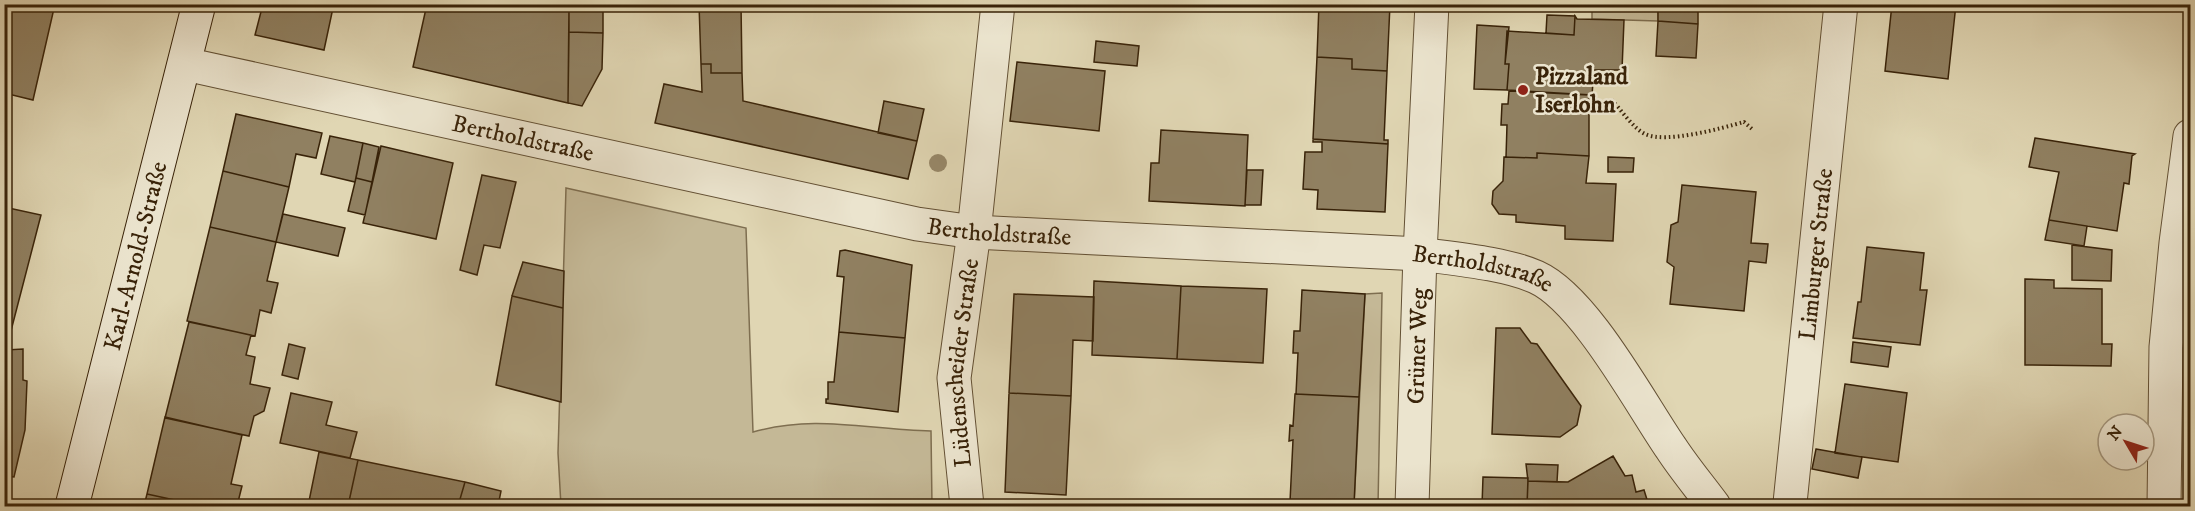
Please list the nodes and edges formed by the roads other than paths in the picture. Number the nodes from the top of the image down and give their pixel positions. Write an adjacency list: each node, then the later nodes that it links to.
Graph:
1 (199, 4): 5 (street, Karl-Arnold-Straße)
2 (998, 4): 7 (street, Lüdenscheider Straße)
3 (1432, 4): 8 (street, Grüner Weg)
4 (1841, 4): 9 (street, Limburger Straße)
5 (185, 64): 7 (street, Bertholdstraße); 10 (street, Karl-Arnold-Straße)
6 (2190, 136): 14 (street)
7 (974, 232): 8 (street, Bertholdstraße); 11 (street, Lüdenscheider Straße)
8 (1420, 254): 12 (street, Grüner Weg); 13 (street, Bertholdstraße)
9 (1782, 506)
10 (72, 507)
11 (967, 507)
12 (1412, 507)
13 (1714, 507)
14 (2164, 507)

